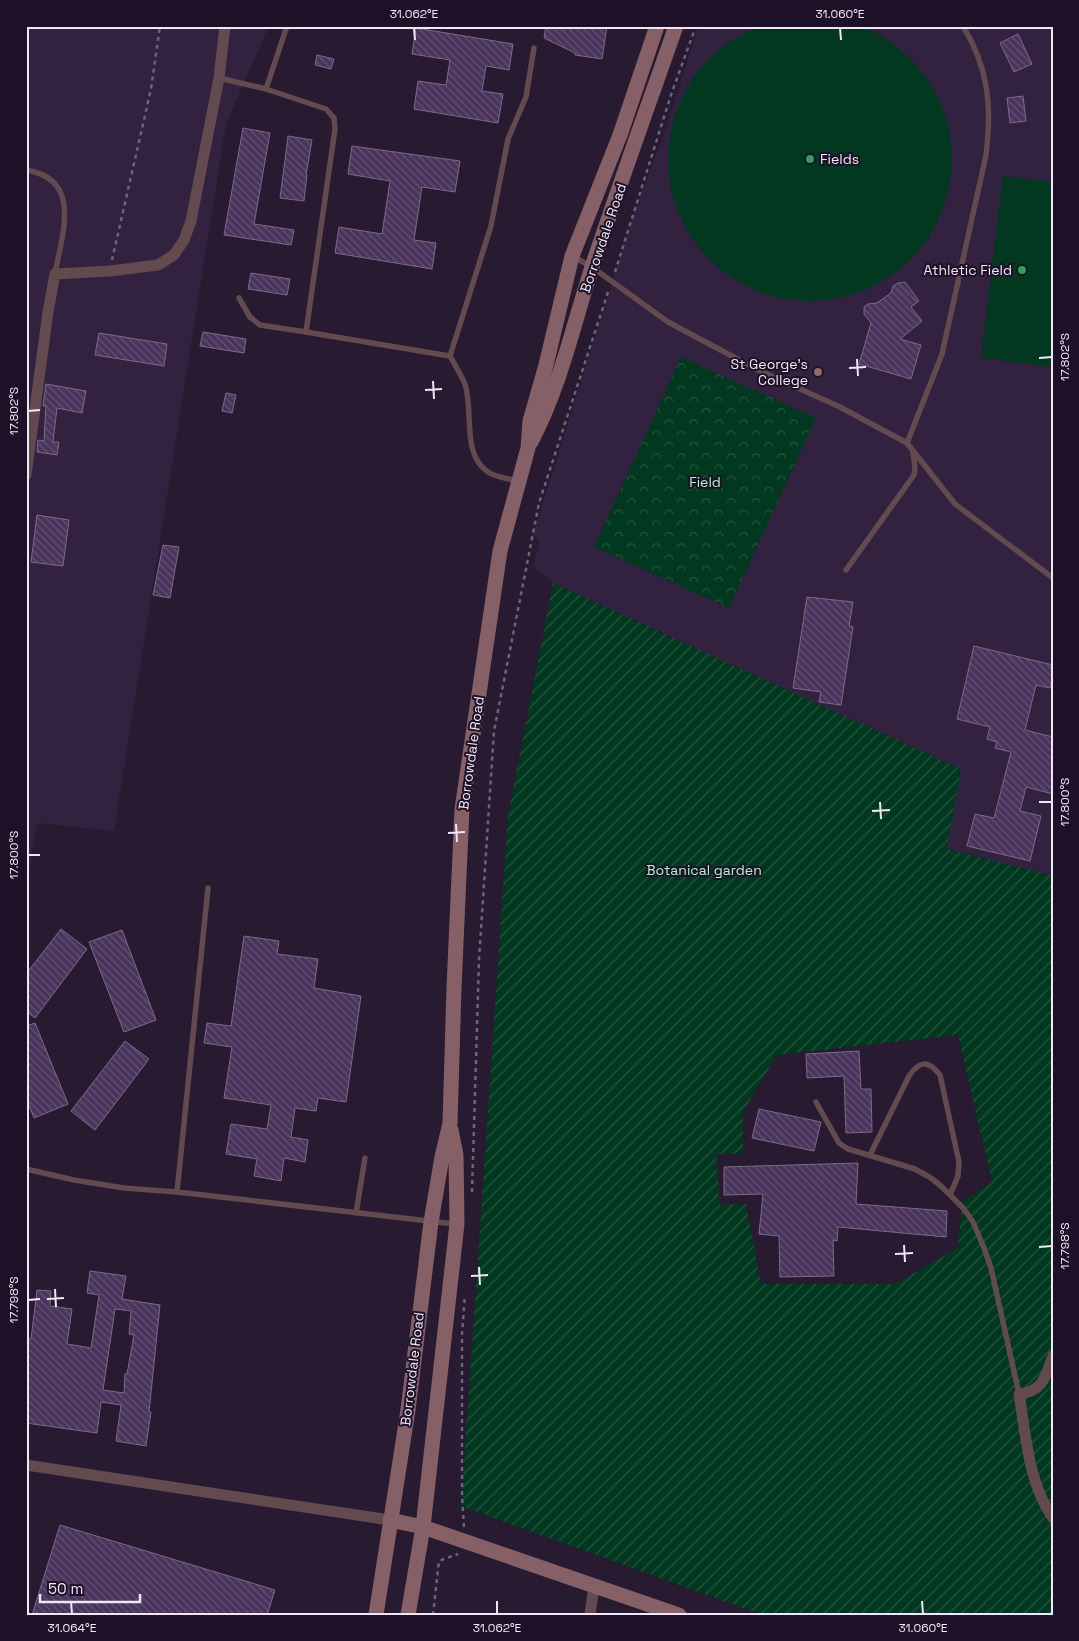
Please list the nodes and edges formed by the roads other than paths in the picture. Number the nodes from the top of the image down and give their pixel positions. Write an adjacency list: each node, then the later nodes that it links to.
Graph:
1 (225, 26): 7 (street)
2 (287, 26): 8 (lane)
3 (657, 26): 10 (main road, Borrowdale Road)
4 (676, 26): 11 (main road, Borrowdale Road)
5 (963, 26): 16 (lane)
6 (534, 48): 15 (lane)
7 (219, 78): 8 (lane); 12 (street)
8 (266, 88): 14 (lane)
9 (26, 170): 12 (lane)
10 (572, 256): 11 (lane); 17 (main road, Borrowdale Road)
11 (592, 267): 16 (lane); 17 (main road, Borrowdale Road)
12 (55, 274): 18 (street)
13 (239, 298): 14 (lane)
14 (306, 332): 15 (lane)
15 (450, 356): 19 (lane)
16 (907, 443): 20 (lane); 21 (lane)
17 (528, 448): 19 (main road, Borrowdale Road)
18 (26, 475)
19 (518, 482): 24 (main road, Borrowdale Road)
20 (846, 570)
21 (1053, 578)
22 (208, 888): 28 (lane)
23 (816, 1102): 25 (lane)
24 (450, 1123): 31 (main road, Borrowdale Road); 32 (main road, Borrowdale Road)
25 (870, 1155): 29 (lane); 29 (lane)
26 (365, 1158): 30 (lane)
27 (26, 1169): 28 (lane)
28 (177, 1192): 30 (lane)
29 (950, 1195): 34 (lane)
30 (356, 1214): 31 (lane)
31 (430, 1222): 32 (lane); 37 (main road, Borrowdale Road)
32 (457, 1224): 38 (main road, Borrowdale Road)
33 (1053, 1356): 34 (street)
34 (1019, 1394): 36 (street)
35 (26, 1465): 37 (street)
36 (1053, 1518)
37 (390, 1520): 38 (main road); 40 (main road, Borrowdale Road)
38 (423, 1527): 39 (main road); 41 (main road, Borrowdale Road)
39 (594, 1585): 42 (street); 43 (main road)
40 (376, 1615)
41 (408, 1615)
42 (590, 1615)
43 (679, 1615)

